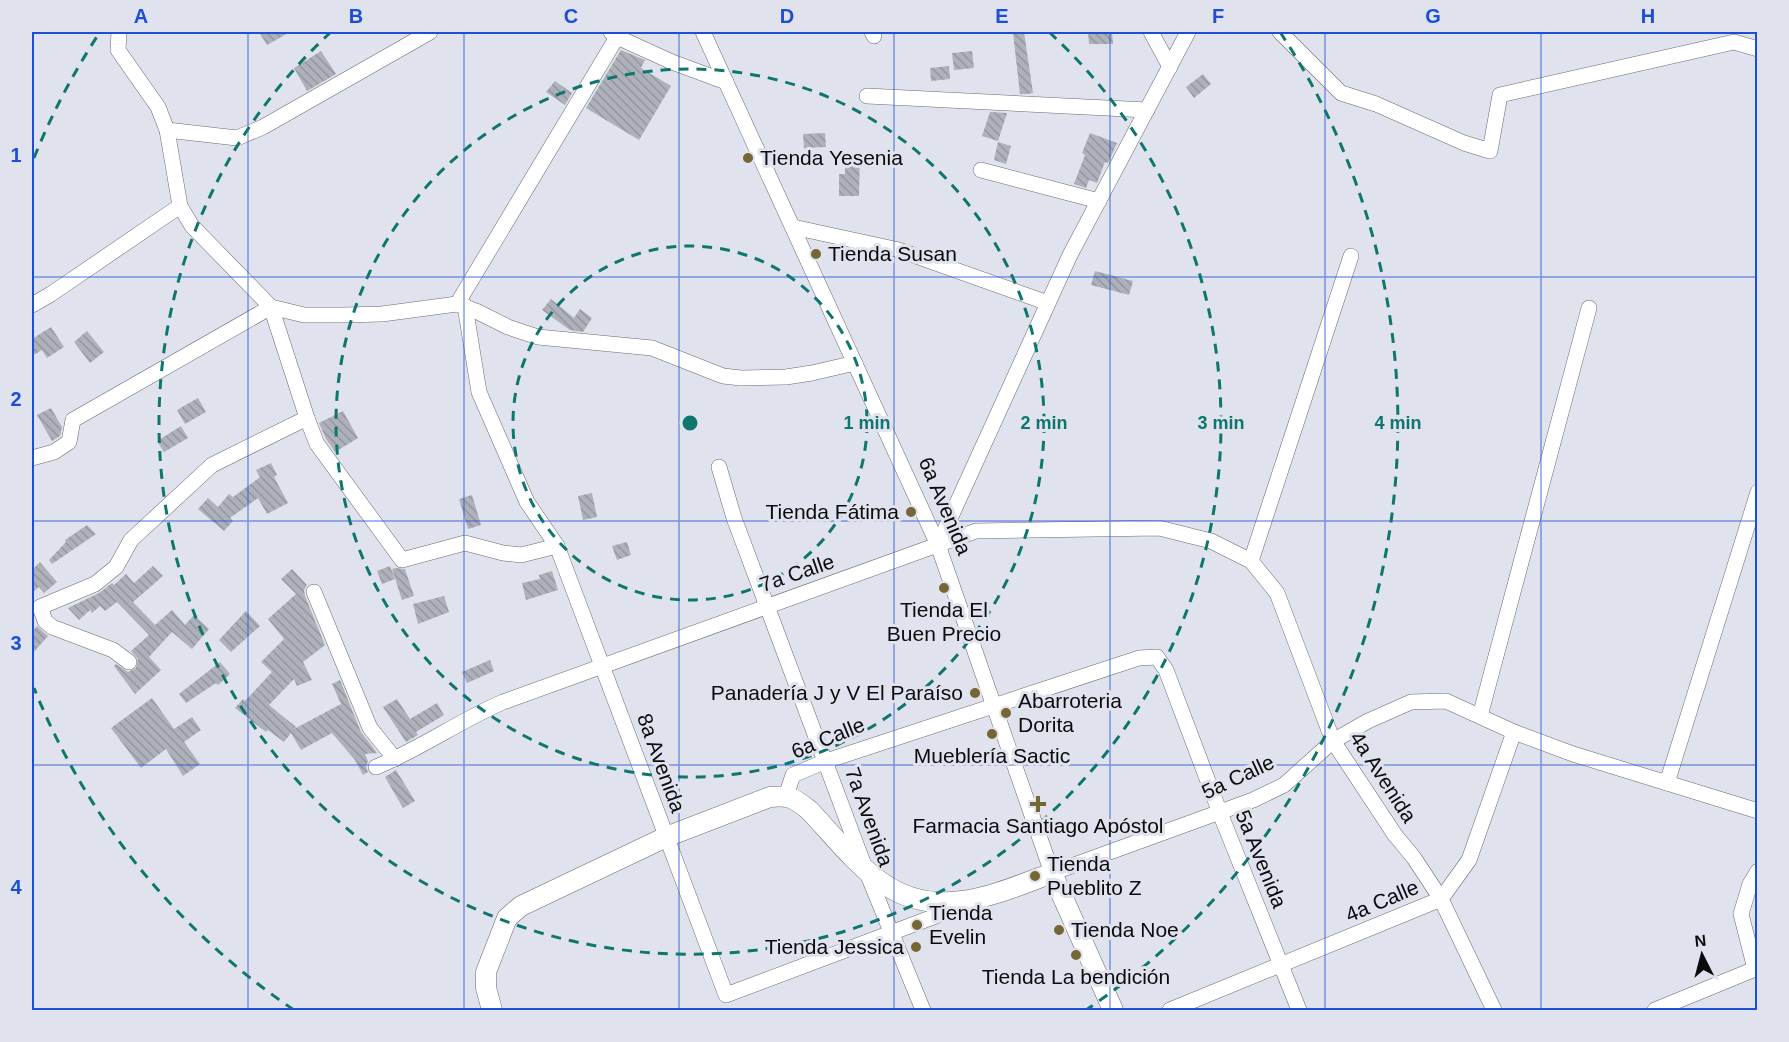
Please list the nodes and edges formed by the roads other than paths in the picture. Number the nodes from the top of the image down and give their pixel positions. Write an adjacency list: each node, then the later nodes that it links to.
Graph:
1 (118, 32): 13 (street)
2 (430, 32): 13 (street)
3 (703, 32): 10 (street, 6a Avenida)
4 (1151, 32): 9 (street)
5 (1188, 32): 9 (street)
6 (1280, 32): 8 (street)
7 (614, 34): 10 (street); 21 (street)
8 (1758, 50)
9 (1170, 67): 12 (street)
10 (726, 82): 17 (street, 6a Avenida)
11 (867, 96): 12 (street)
12 (1147, 110): 15 (street)
13 (167, 130): 16 (street)
14 (981, 170): 15 (street)
15 (1099, 201): 19 (street)
16 (180, 206): 20 (street); 22 (street)
17 (793, 227): 19 (street); 24 (street, 6a Avenida)
18 (1351, 256): 31 (street)
19 (1048, 303): 29 (street)
20 (32, 305)
21 (461, 305): 22 (street); 24 (street); 30 (street, 8a Avenida)
22 (271, 307): 25 (street); 26 (street)
23 (1589, 308): 38 (street)
24 (855, 363): 29 (street, 6a Avenida)
25 (307, 418): 30 (street); 35 (street)
26 (32, 458)
27 (719, 467): 33 (street, 7a Avenida)
28 (1758, 492): 44 (street)
29 (938, 545): 31 (street, 7a Calle); 33 (street, 7a Calle); 37 (street, 6a Avenida)
30 (557, 546): 36 (street, 8a Avenida)
31 (1251, 561): 40 (street, 4a Avenida)
32 (314, 592): 41 (street)
33 (767, 606): 36 (street, 7a Calle); 42 (street, 7a Avenida)
34 (1157, 657): 37 (street, 6a Calle); 47 (street, 5a Avenida)
35 (129, 662)
36 (602, 666): 41 (street, 7a Calle); 48 (street, 8a Avenida)
37 (992, 705): 42 (street, 6a Calle); 51 (street, 6a Avenida)
38 (1480, 716): 39 (street, 5a Calle); 40 (street, 5a Calle)
39 (1514, 732): 44 (street, 5a Calle); 53 (street, 4a Calle)
40 (1333, 741): 47 (street, 5a Calle); 53 (street, 4a Avenida)
41 (395, 759): 43 (street, 7a Calle)
42 (826, 761): 45 (street, 6a Calle); 49 (street, 7a Avenida)
43 (376, 767)
44 (1667, 783): 46 (street, 5a Calle)
45 (786, 796): 48 (street); 49 (street)
46 (1758, 811)
47 (1220, 813): 51 (street, 5a Calle); 55 (street, 5a Avenida)
48 (666, 837): 56 (street, 8a Avenida); 58 (street)
49 (865, 868): 52 (street); 54 (street, 7a Avenida)
50 (1758, 871): 57 (street)
51 (1052, 873): 52 (street, 5a Calle); 60 (street, 6a Avenida)
52 (1002, 892): 54 (street, 5a Calle)
53 (1441, 899): 55 (street, 4a Calle); 63 (street, 4a Avenida)
54 (892, 932): 56 (street, 5a Calle); 59 (street, 7a Avenida)
55 (1281, 966): 61 (street, 4a Calle); 62 (street, 5a Avenida)
56 (726, 995)
57 (1678, 1006): 64 (street)
58 (492, 1011)
59 (923, 1011)
60 (1113, 1011)
61 (1170, 1011)
62 (1299, 1011)
63 (1494, 1011)
64 (1655, 1011)

